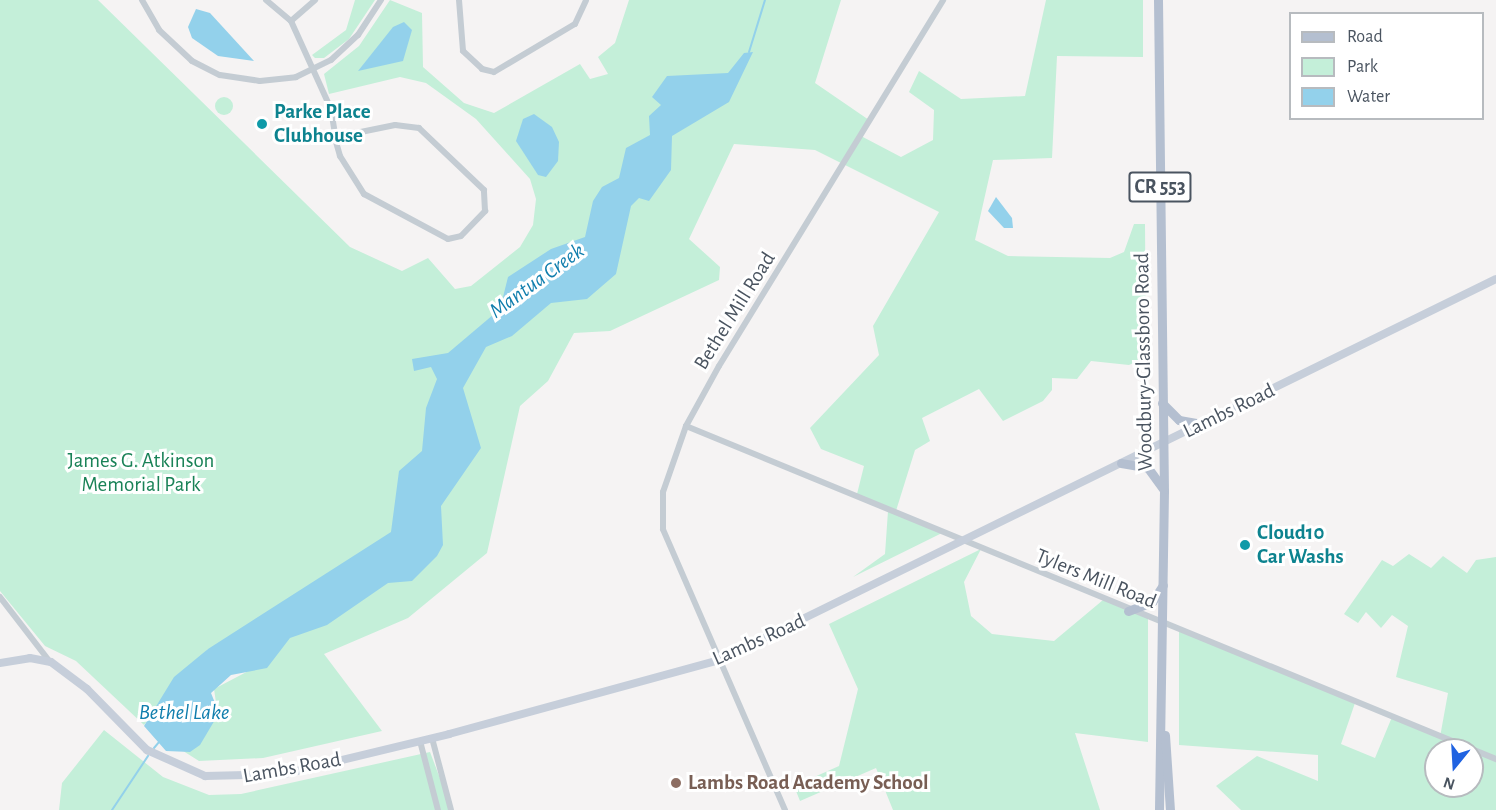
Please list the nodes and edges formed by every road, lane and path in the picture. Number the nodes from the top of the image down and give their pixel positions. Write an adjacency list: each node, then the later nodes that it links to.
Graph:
1 (142, 0): 10 (street)
2 (266, 0): 9 (street)
3 (315, 0): 9 (street)
4 (381, 0): 10 (street)
5 (459, 0): 6 (street)
6 (586, 0)
7 (943, 0): 15 (street, Bethel Mill Road)
8 (1158, 0): 13 (main road, Woodbury-Glassboro Road / CR 553)
9 (291, 21): 10 (street)
10 (313, 70): 11 (street)
11 (336, 137): 11 (street)
12 (1496, 279): 14 (main road, Lambs Road)
13 (1162, 403): 14 (main road); 16 (main road, Woodbury-Glassboro Road / CR 553)
14 (1202, 424): 16 (main road, Lambs Road)
15 (686, 426): 19 (street, Tylers Mill Road); 24 (street, Bethel Mill Road)
16 (1163, 444): 17 (main road, Lambs Road); 18 (main road, Woodbury-Glassboro Road / CR 553)
17 (1121, 463): 18 (main road); 19 (main road, Lambs Road)
18 (1164, 491): 20 (main road, Woodbury-Glassboro Road / CR 553)
19 (962, 543): 22 (street, Tylers Mill Road); 24 (main road, Lambs Road)
20 (1163, 585): 22 (main road); 23 (main road, Woodbury-Glassboro Road / CR 553)
21 (0, 597): 25 (street)
22 (1128, 611): 23 (street, Tylers Mill Road)
23 (1163, 624): 27 (main road, Woodbury-Glassboro Road / CR 553); 30 (street, Tylers Mill Road)
24 (719, 660): 28 (main road, Lambs Road); 33 (street, Bethel Mill Road)
25 (51, 662): 26 (main road); 29 (main road, Lambs Road)
26 (0, 663)
27 (1163, 724): 34 (main road, Woodbury-Glassboro Road / CR 553); 35 (main road, Woodbury-Glassboro Road / CR 553)
28 (432, 738): 29 (main road, Lambs Road); 32 (street)
29 (420, 741): 31 (street)
30 (1496, 759)
31 (438, 810)
32 (451, 810)
33 (785, 810)
34 (1159, 810)
35 (1170, 810)

